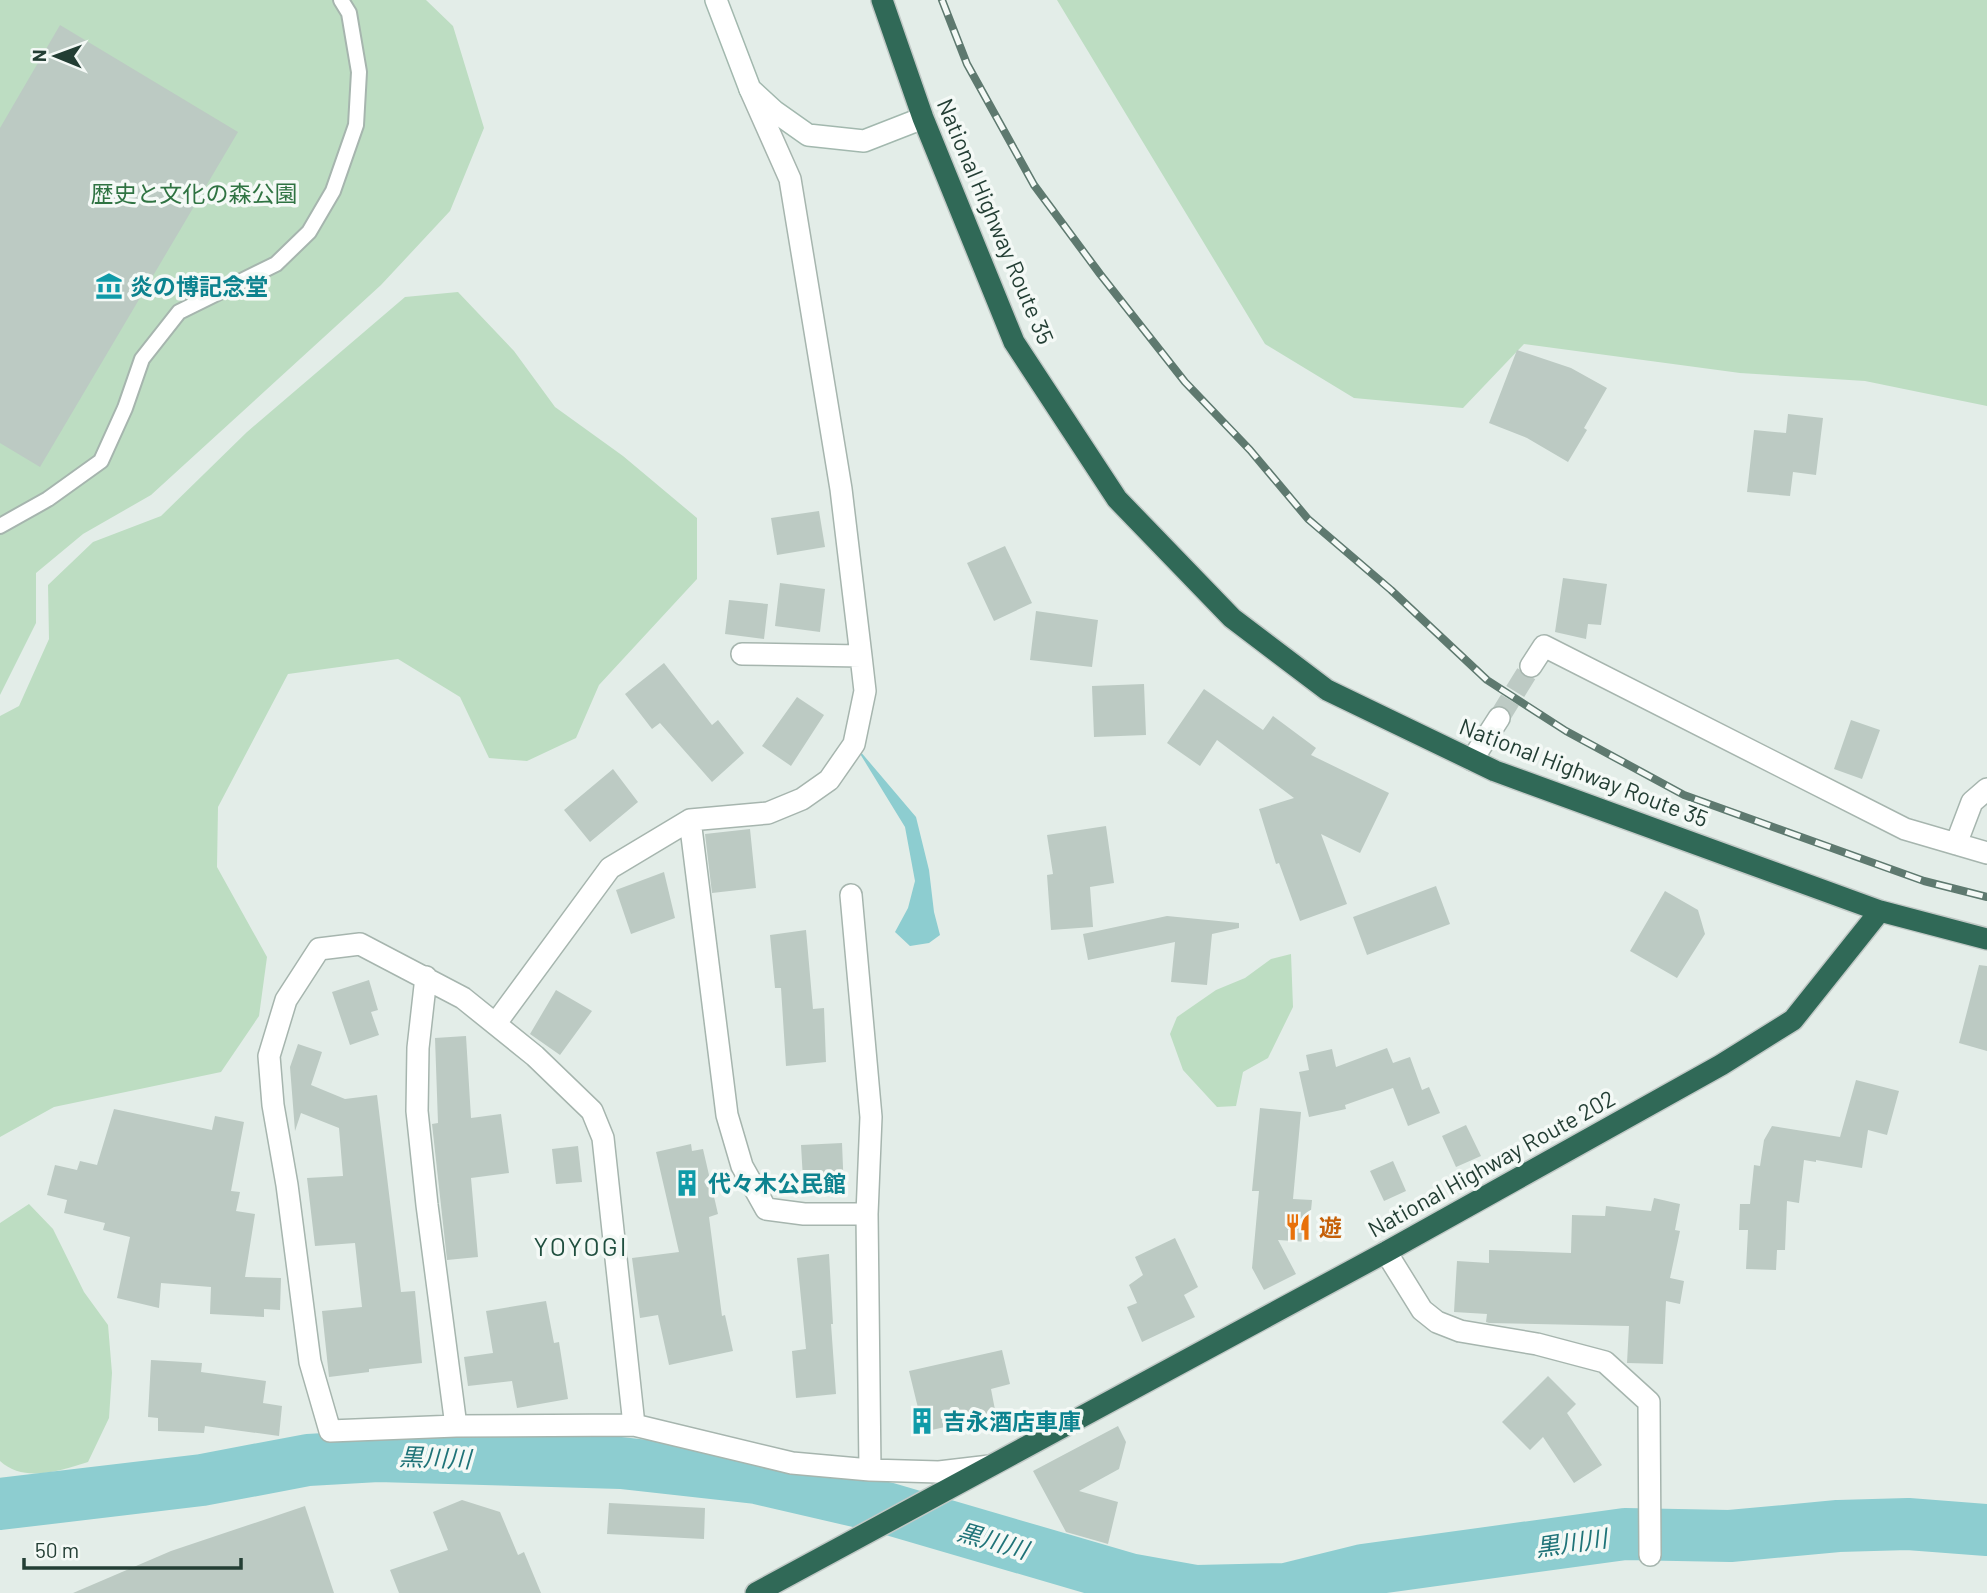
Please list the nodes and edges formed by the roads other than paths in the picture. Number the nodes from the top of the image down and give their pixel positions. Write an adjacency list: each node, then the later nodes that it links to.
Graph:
1 (341, 0): 6 (lane)
2 (716, 0): 4 (street)
3 (882, 0): 5 (highway, National Highway Route 35)
4 (750, 89): 5 (street); 8 (street)
5 (923, 118): 11 (highway, National Highway Route 35)
6 (0, 526)
7 (742, 654): 8 (street)
8 (861, 656): 13 (street)
9 (1531, 666): 14 (street)
10 (1499, 718): 11 (street)
11 (1472, 760): 17 (highway, National Highway Route 35)
12 (1987, 789): 14 (street)
13 (690, 820): 20 (street); 21 (street)
14 (1956, 844): 15 (street)
15 (1987, 853)
16 (851, 895): 21 (street)
17 (1880, 911): 18 (highway, National Highway Route 35); 22 (highway, National Highway Route 202)
18 (1987, 939)
19 (426, 978): 20 (street); 23 (street); 23 (street)
20 (496, 1023): 24 (street)
21 (867, 1214): 26 (street)
22 (1386, 1252): 25 (highway, National Highway Route 202); 27 (street)
23 (456, 1426): 24 (street)
24 (634, 1426): 26 (street)
25 (990, 1466): 26 (street); 28 (highway, National Highway Route 202)
26 (870, 1469)
27 (1650, 1555)
28 (756, 1593)

